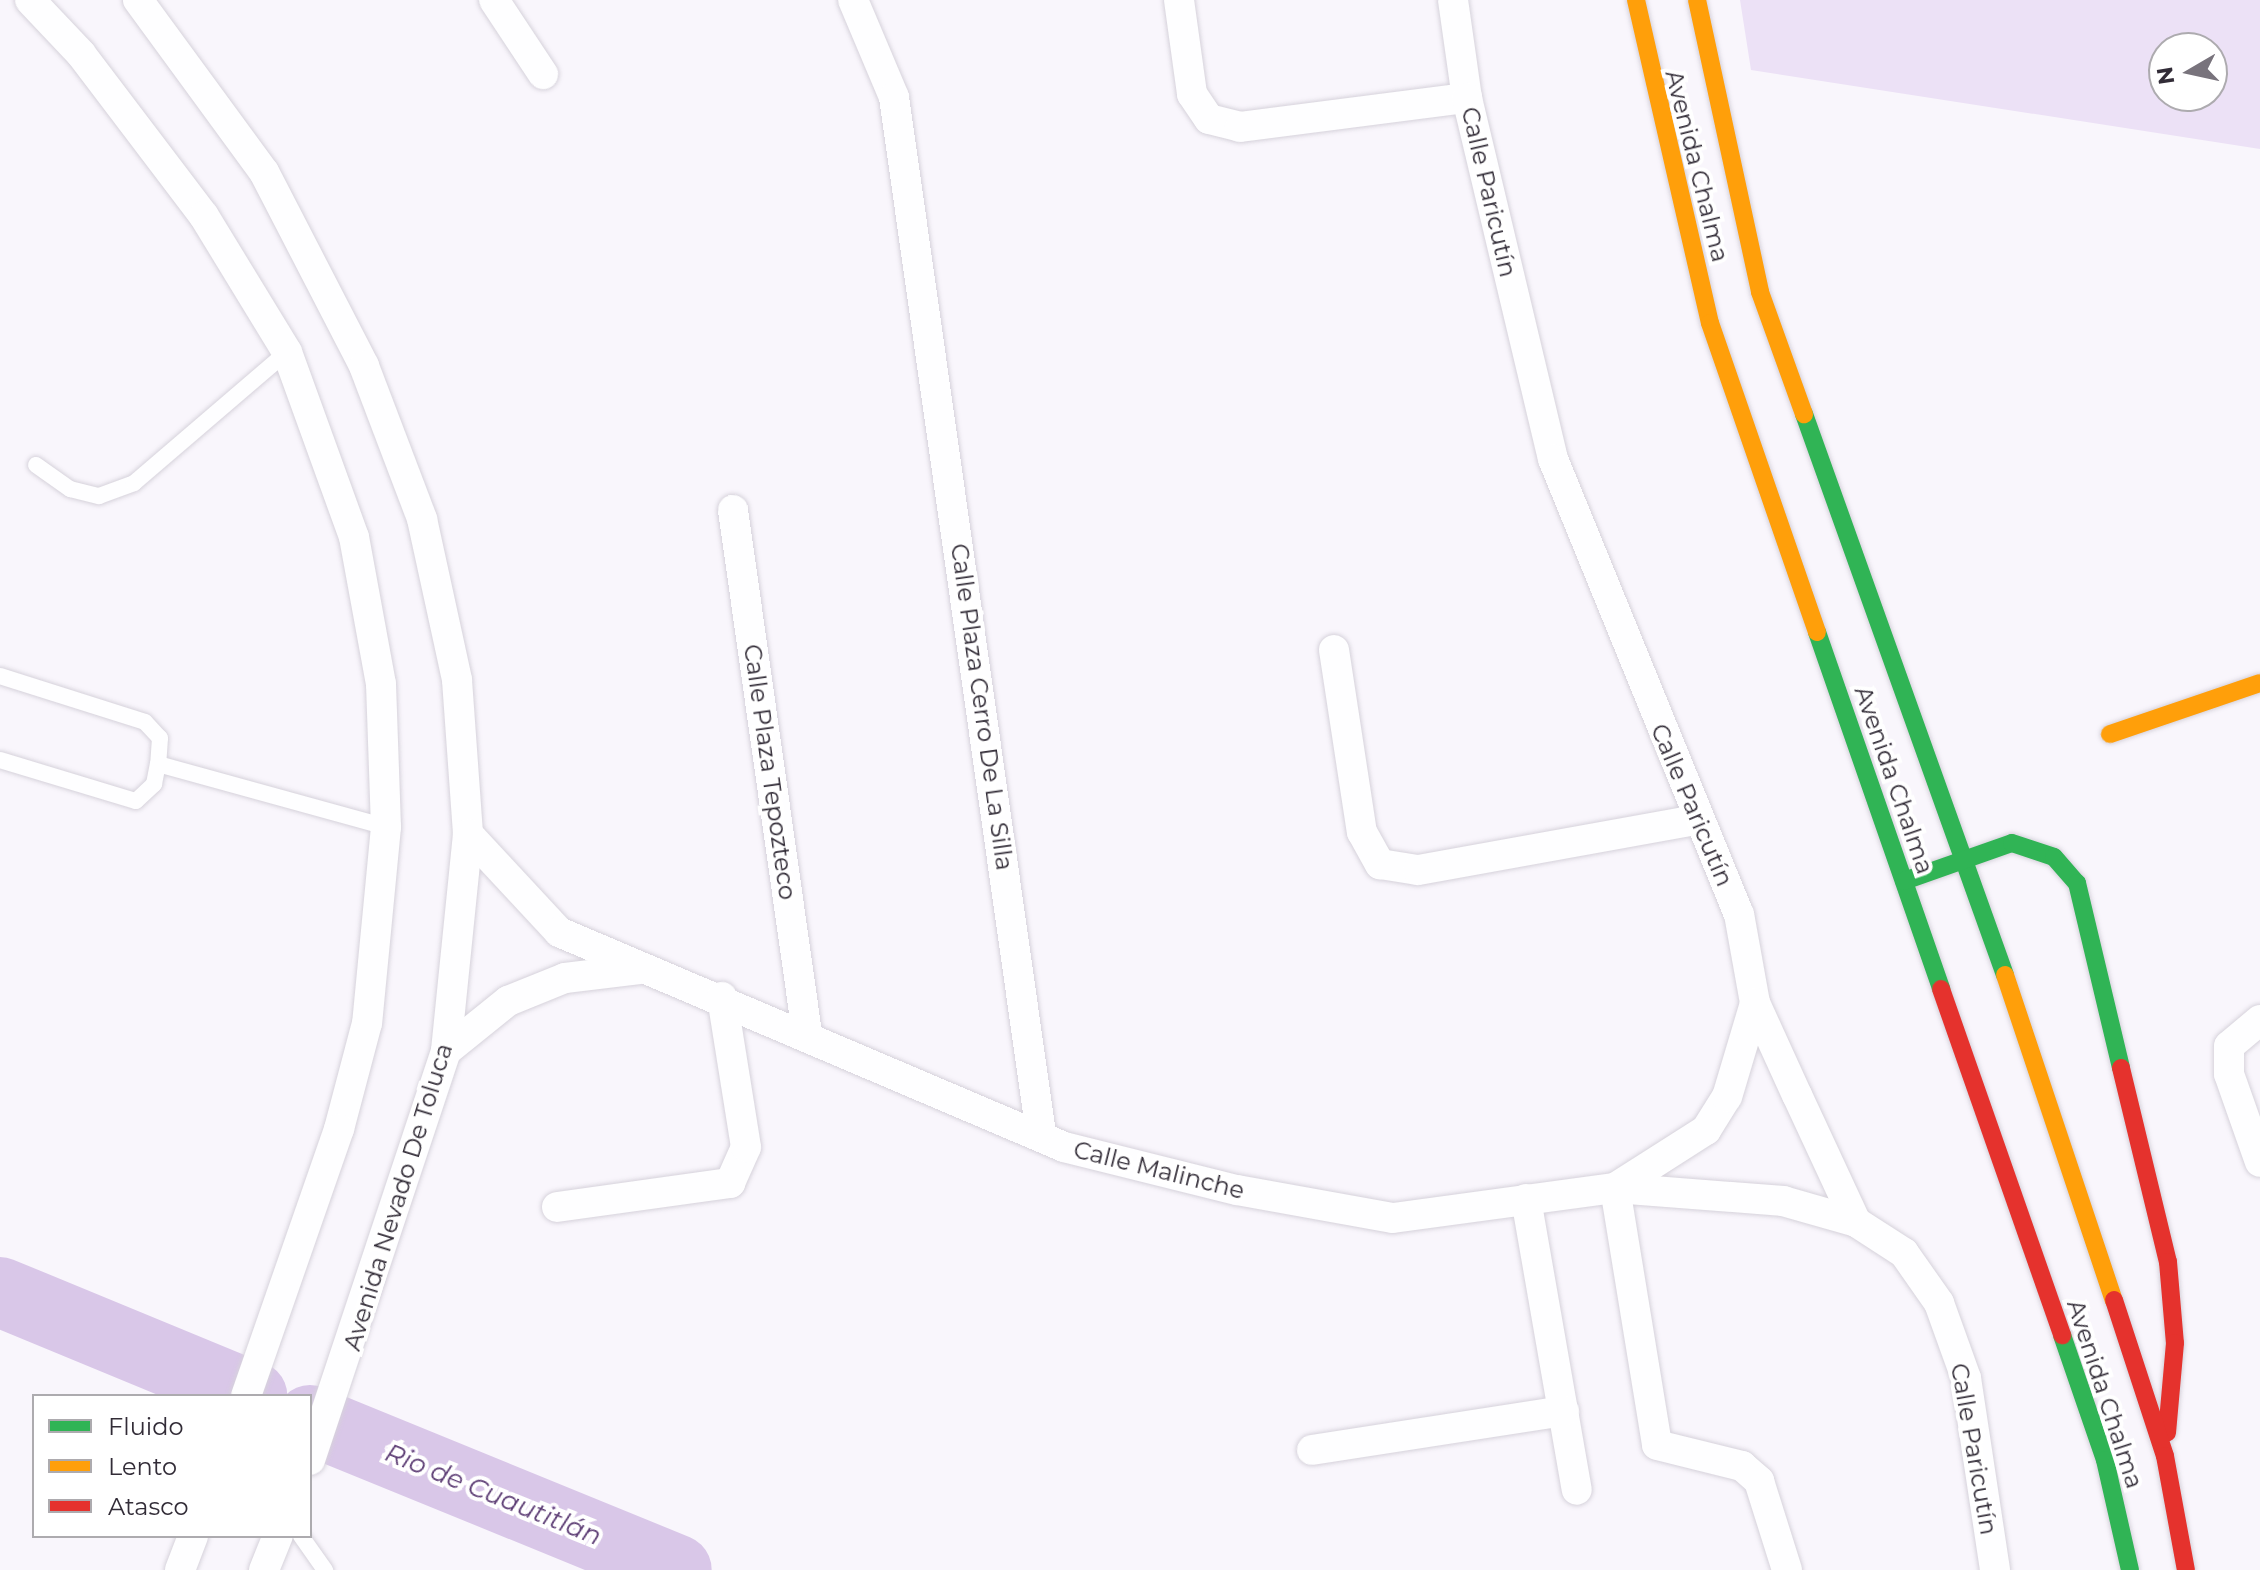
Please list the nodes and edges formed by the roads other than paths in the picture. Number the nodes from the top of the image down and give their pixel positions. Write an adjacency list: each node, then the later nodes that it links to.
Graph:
1 (30, 0): 11 (street)
2 (138, 0): 22 (street, Avenida Nevado De Toluca)
3 (494, 0): 9 (street)
4 (853, 0): 31 (street, Calle Plaza Cerro De La Silla)
5 (1179, 0): 10 (street)
6 (1453, 0): 10 (street, Calle Paricutín)
7 (1636, 0): 24 (main road, Avenida Chalma)
8 (1697, 0): 23 (main road, Avenida Chalma)
9 (543, 74)
10 (1467, 98): 20 (street, Calle Paricutín)
11 (287, 352): 12 (lane); 21 (street)
12 (36, 465)
13 (733, 510): 29 (street, Calle Plaza Tepozteco)
14 (1334, 650): 20 (street)
15 (0, 676): 19 (lane)
16 (2260, 683): 17 (main road)
17 (2110, 734)
18 (0, 760): 19 (lane)
19 (158, 764): 21 (lane)
20 (1695, 820): 27 (street, Calle Paricutín)
21 (386, 827): 37 (street)
22 (468, 834): 25 (street, Calle Malinche); 30 (street, Avenida Nevado De Toluca)
23 (1964, 856): 24 (main road); 41 (main road, Avenida Chalma); 41 (main road)
24 (1904, 881): 51 (main road, Avenida Chalma)
25 (639, 969): 26 (street, Calle Malinche); 30 (street, Calle Malinche)
26 (722, 997): 29 (street, Calle Malinche); 35 (street)
27 (1755, 1003): 33 (street, Calle Malinche); 36 (street, Calle Paricutín)
28 (2260, 1020): 32 (street)
29 (807, 1033): 31 (street, Calle Malinche)
30 (446, 1051): 40 (street, Avenida Nevado De Toluca)
31 (1041, 1134): 34 (street, Calle Malinche)
32 (2260, 1162)
33 (1615, 1188): 34 (street, Calle Malinche); 36 (street, Calle Malinche); 49 (street)
34 (1526, 1199): 38 (street)
35 (557, 1207)
36 (1856, 1222): 50 (street, Calle Paricutín)
37 (247, 1394)
38 (1564, 1411): 39 (street); 42 (street)
39 (1312, 1450)
40 (312, 1455)
41 (2165, 1456): 52 (main road, Avenida Chalma)
42 (1577, 1490)
43 (192, 1538): 46 (street)
44 (277, 1538): 47 (street)
45 (302, 1538): 48 (lane)
46 (180, 1570)
47 (264, 1570)
48 (325, 1570)
49 (1787, 1570)
50 (1995, 1570)
51 (2130, 1570)
52 (2186, 1570)

